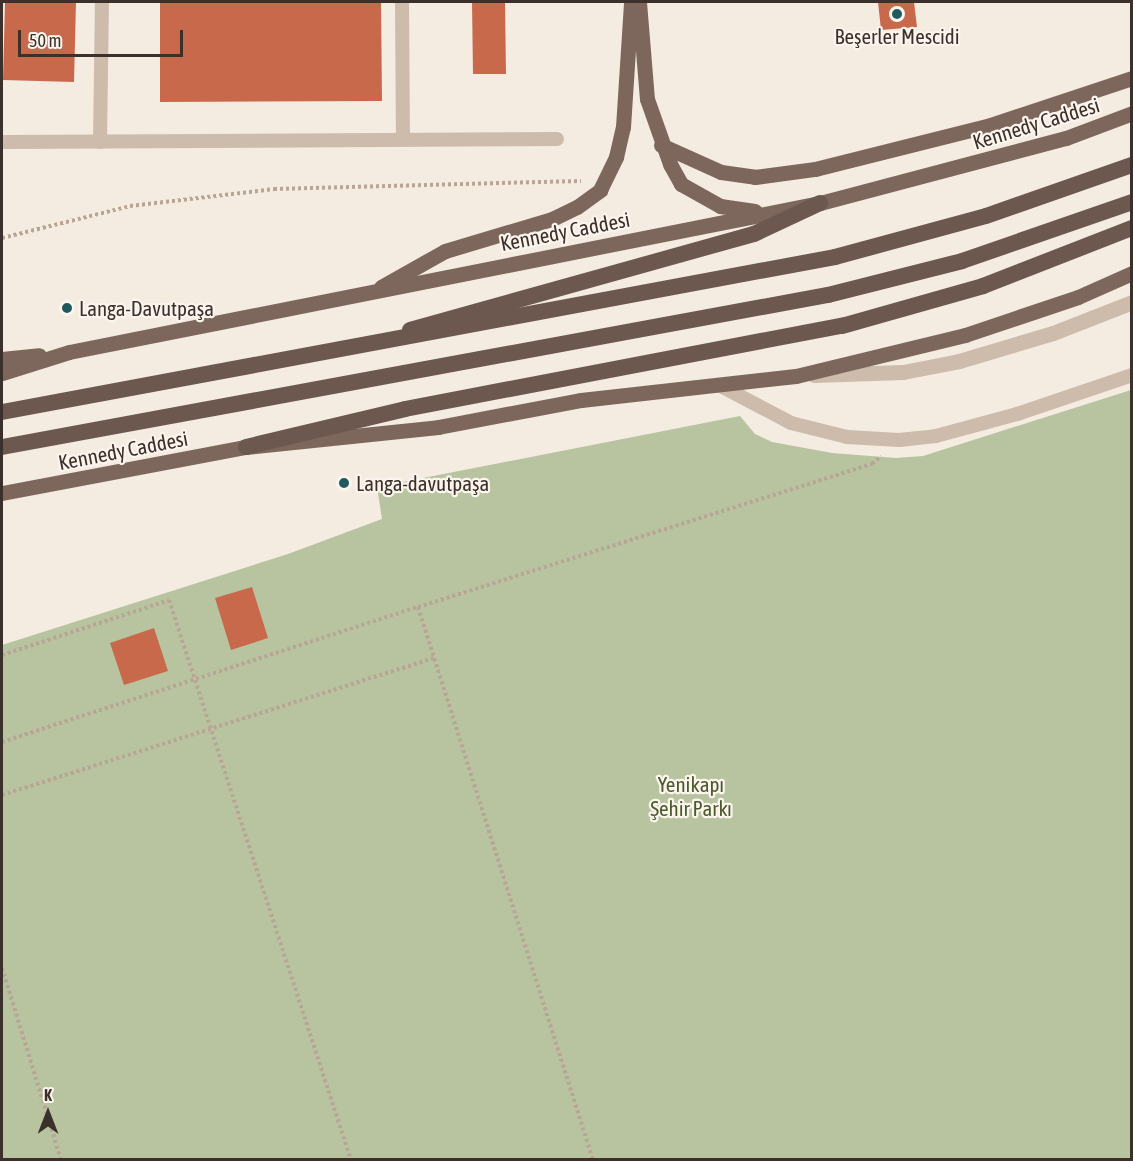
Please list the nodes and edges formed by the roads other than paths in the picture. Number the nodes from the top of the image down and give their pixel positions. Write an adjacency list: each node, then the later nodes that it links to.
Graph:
1 (102, 2): 10 (lane)
2 (402, 2): 7 (lane)
3 (631, 2): 18 (main road)
4 (639, 2): 11 (main road)
5 (1131, 78): 11 (main road)
6 (1131, 113): 14 (main road, Kennedy Caddesi)
7 (403, 139): 8 (lane); 10 (lane)
8 (557, 139)
9 (2, 142): 10 (lane)
10 (100, 142)
11 (661, 146): 15 (main road)
12 (1131, 165): 20 (highway)
13 (1131, 202): 28 (highway)
14 (820, 203): 15 (main road, Kennedy Caddesi); 20 (highway)
15 (767, 213): 18 (main road, Kennedy Caddesi)
16 (1131, 228): 29 (highway)
17 (1131, 273): 25 (main road, Kennedy Caddesi)
18 (375, 291): 21 (main road, Kennedy Caddesi)
19 (1131, 303): 25 (street)
20 (373, 345): 27 (highway)
21 (69, 352): 22 (main road); 23 (main road, Kennedy Caddesi)
22 (2, 359)
23 (2, 373)
24 (1131, 375): 26 (lane)
25 (796, 376): 26 (main road, Kennedy Caddesi)
26 (719, 385): 29 (main road, Kennedy Caddesi)
27 (2, 412)
28 (2, 447)
29 (246, 447): 30 (main road, Kennedy Caddesi)
30 (36, 488): 31 (main road, Kennedy Caddesi); 32 (main road)
31 (2, 493)
32 (2, 503)

